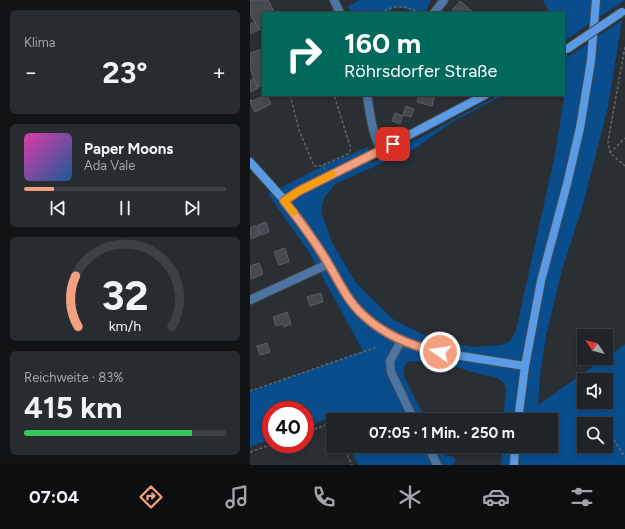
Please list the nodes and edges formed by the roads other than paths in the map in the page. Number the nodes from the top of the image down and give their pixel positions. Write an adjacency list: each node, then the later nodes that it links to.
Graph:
1 (334, 0): 5 (street)
2 (444, 0): 6 (street)
3 (596, 0): 16 (street)
4 (623, 11): 7 (street, bridge)
5 (340, 12)
6 (435, 12)
7 (565, 50)
8 (367, 96): 10 (street)
9 (483, 96): 10 (street)
10 (381, 150): 12 (street)
11 (250, 162): 12 (street)
12 (284, 201): 13 (street)
13 (328, 264): 14 (street); 15 (street)
14 (250, 300)
15 (401, 341): 16 (street); 17 (street)
16 (525, 366): 18 (street)
17 (410, 413)
18 (519, 413)
19 (431, 453): 21 (street)
20 (515, 453): 22 (street)
21 (437, 465)
22 (514, 465)

